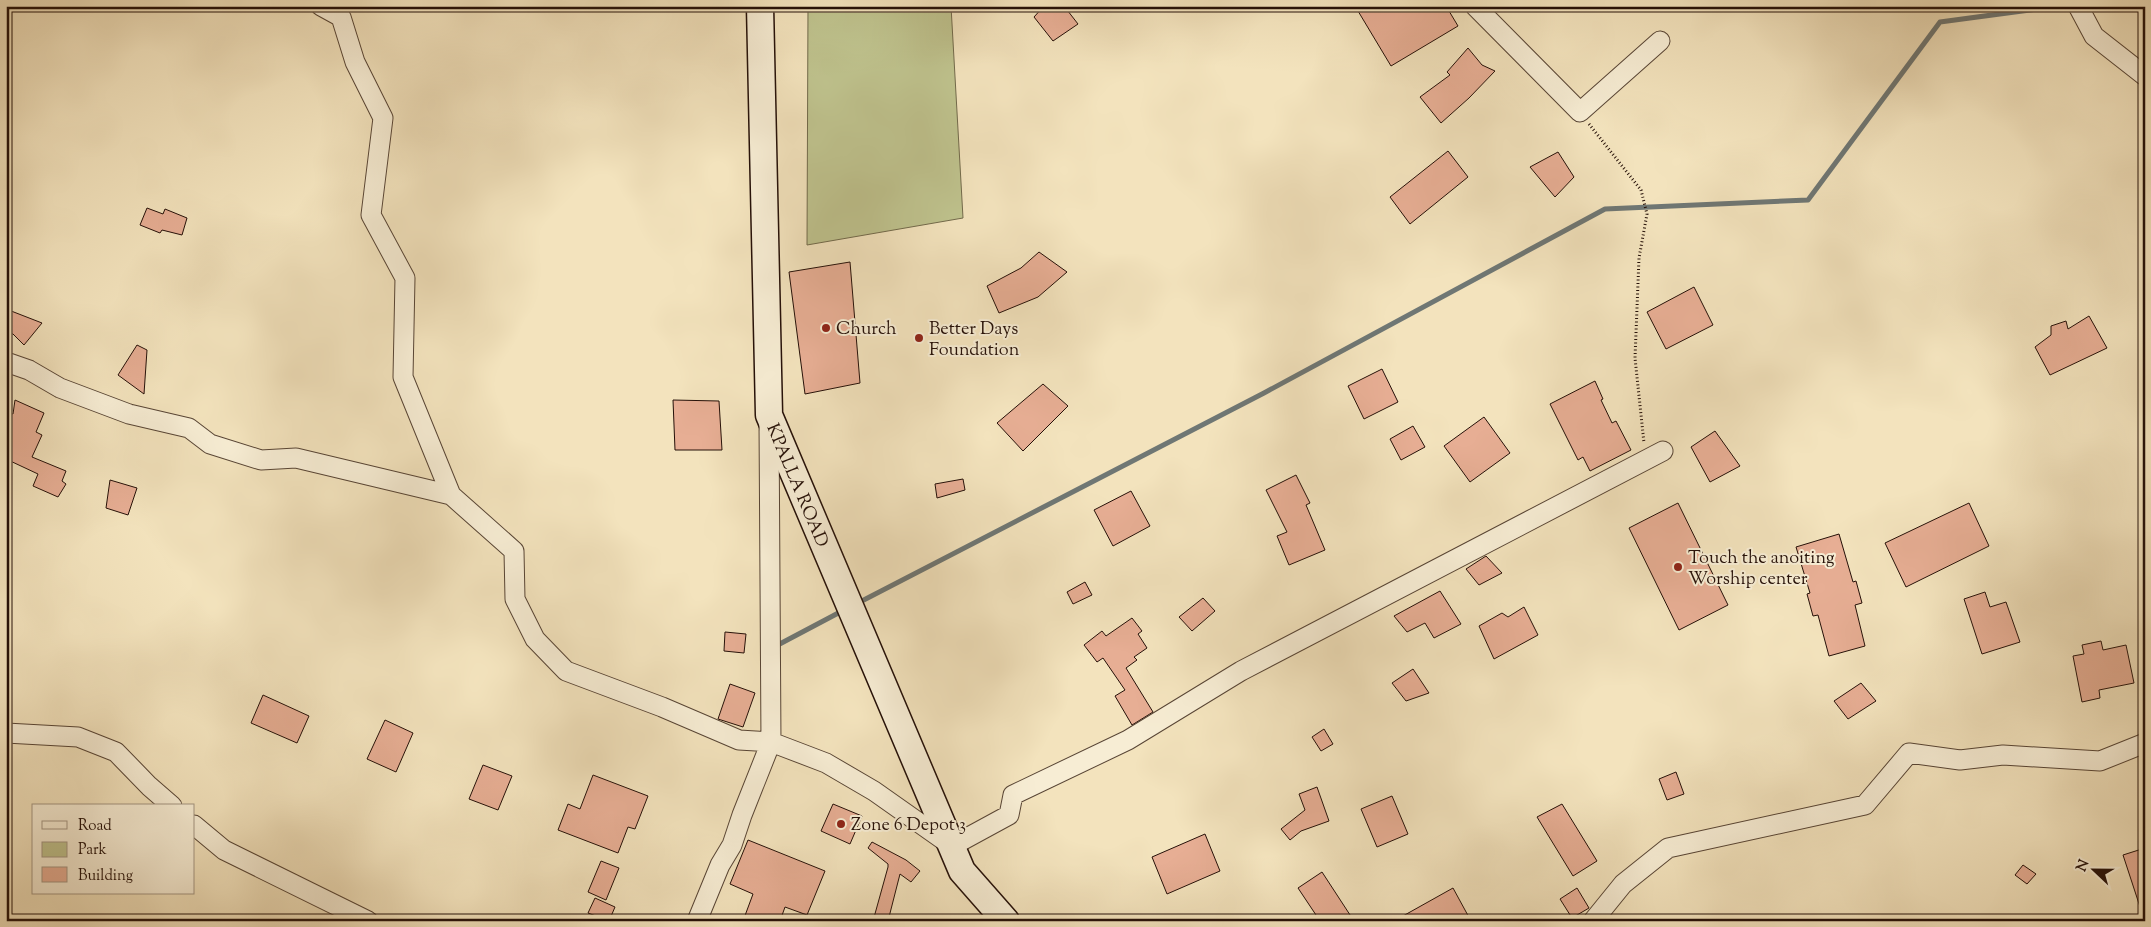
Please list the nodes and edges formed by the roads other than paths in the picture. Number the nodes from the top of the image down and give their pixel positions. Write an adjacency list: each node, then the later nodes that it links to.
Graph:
1 (321, 6): 10 (street)
2 (760, 6): 8 (street, KPALLA ROAD)
3 (1475, 6): 5 (street)
4 (2078, 6): 6 (street)
5 (1660, 40)
6 (2145, 76)
7 (6, 362): 10 (street)
8 (769, 415): 12 (street); 16 (street, KPALLA ROAD)
9 (1664, 451): 16 (street)
10 (451, 494): 12 (street)
11 (6, 733): 14 (street)
12 (771, 742): 16 (street); 18 (street)
13 (2145, 743): 20 (street)
14 (170, 804)
15 (195, 826): 17 (street)
16 (952, 846): 19 (street, KPALLA ROAD)
17 (368, 921)
18 (697, 921)
19 (1006, 921)
20 (1593, 921)

